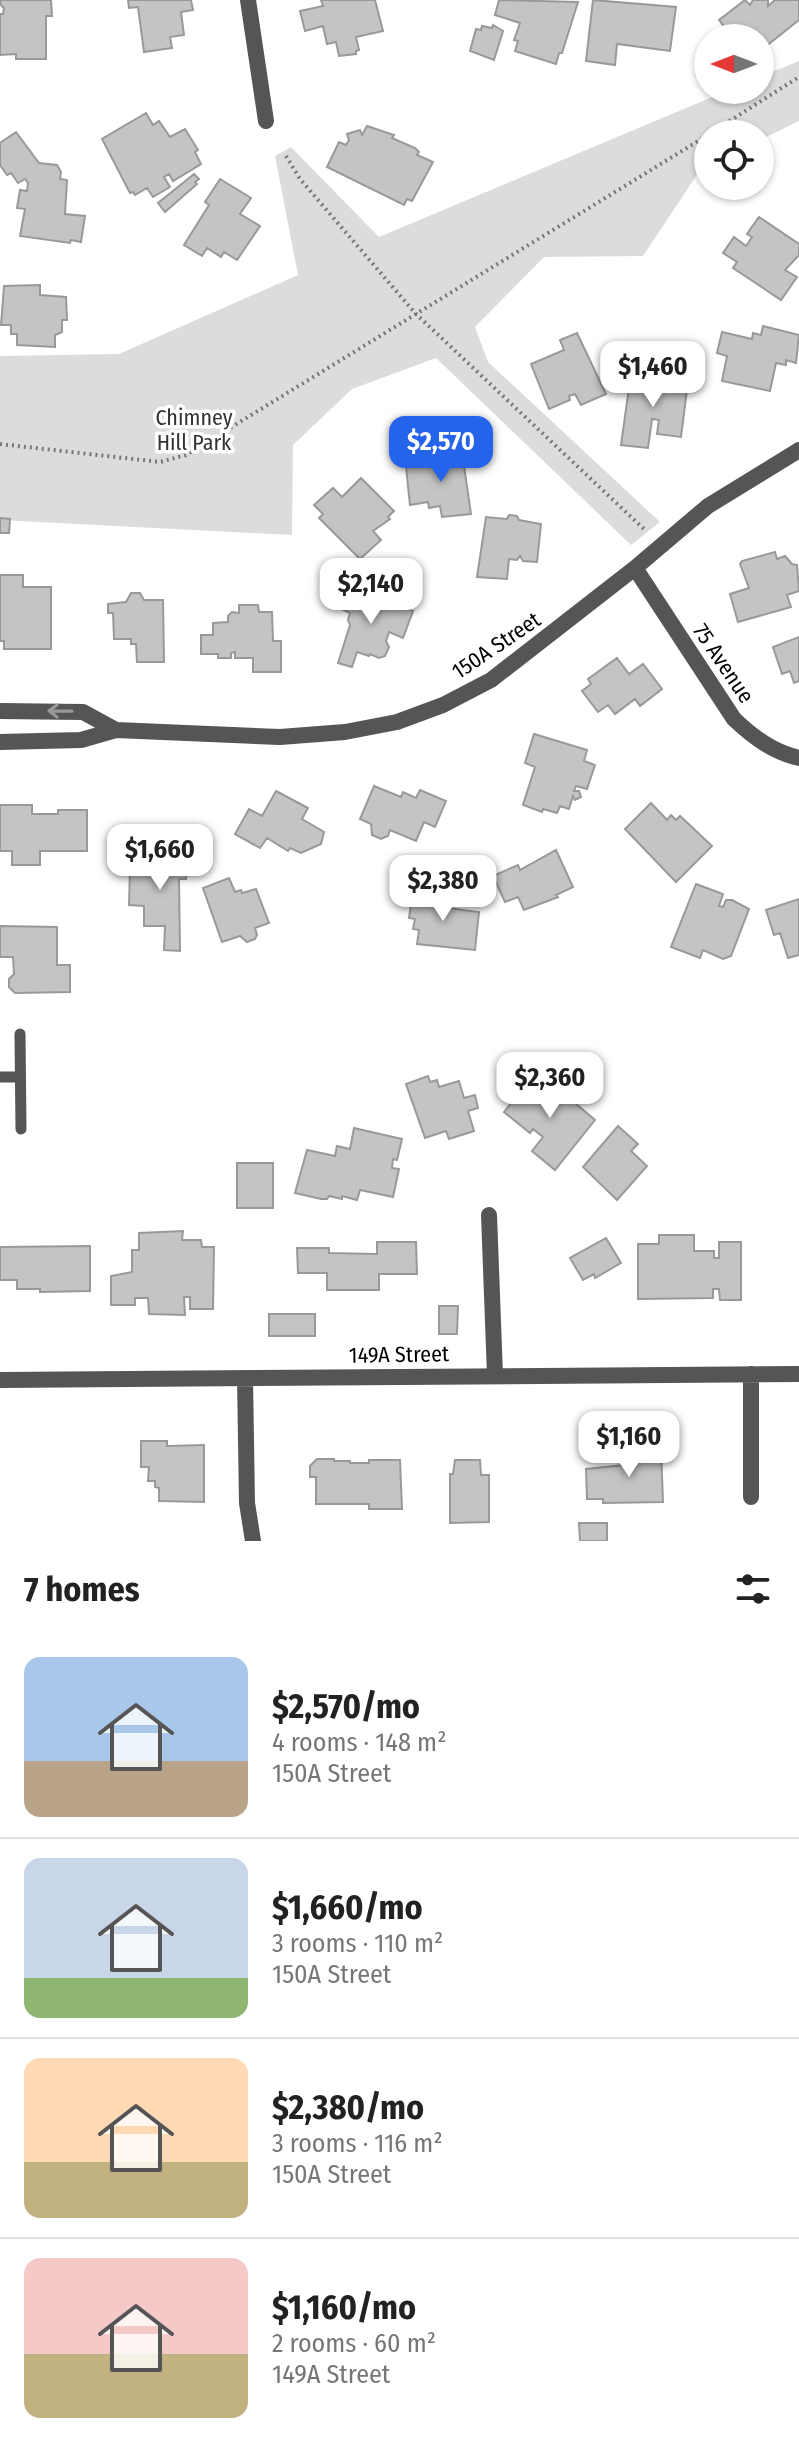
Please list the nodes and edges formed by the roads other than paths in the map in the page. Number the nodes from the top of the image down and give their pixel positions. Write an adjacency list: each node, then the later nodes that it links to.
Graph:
1 (248, 0): 2 (street)
2 (266, 121)
3 (799, 450): 4 (street, 150A Street)
4 (635, 568): 6 (street, 150A Street); 8 (street, 75 Avenue)
5 (0, 711): 6 (street, 150A Street, one-way to 5)
6 (116, 730): 7 (street, 150A Street)
7 (0, 742)
8 (799, 758)
9 (20, 1034): 11 (lane)
10 (0, 1077): 11 (lane)
11 (20, 1077): 12 (lane)
12 (21, 1129)
13 (489, 1215): 16 (street)
14 (751, 1374): 15 (street, 149A Street); 16 (street, 149A Street); 19 (street)
15 (799, 1374)
16 (495, 1375): 17 (street, 149A Street)
17 (245, 1378): 18 (street, 149A Street); 20 (street)
18 (0, 1380)
19 (751, 1497)
20 (253, 1541)

